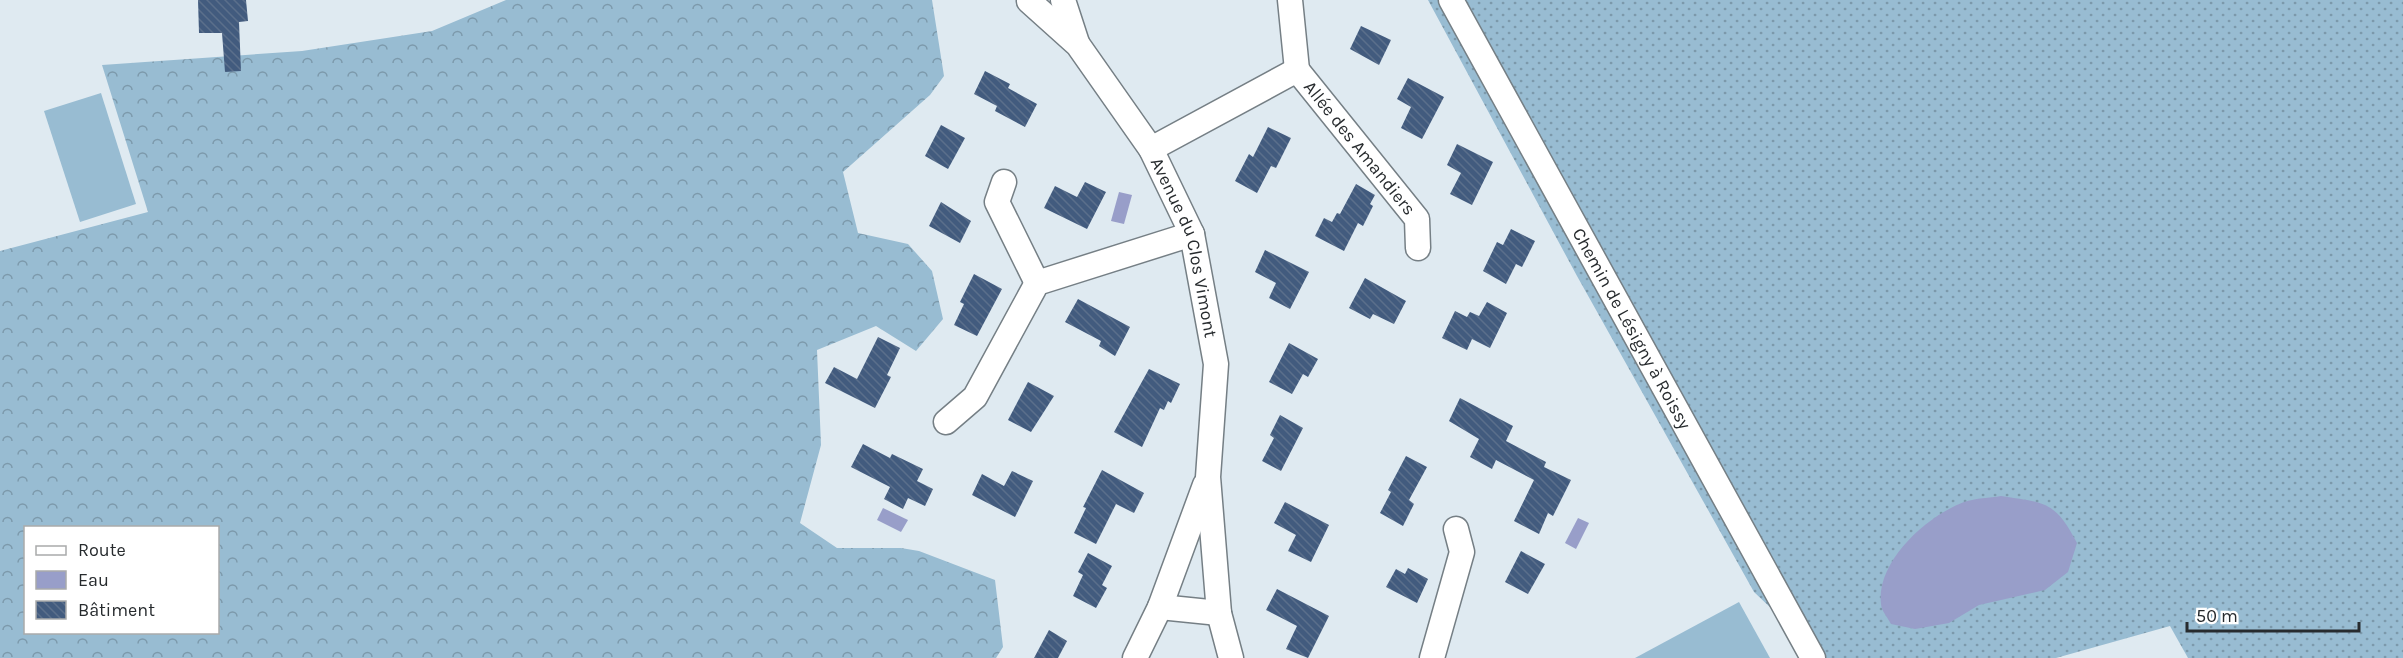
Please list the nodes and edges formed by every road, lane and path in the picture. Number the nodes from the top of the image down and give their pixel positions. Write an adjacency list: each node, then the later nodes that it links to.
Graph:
1 (1029, 0): 5 (street, Avenue du Clos Vimont)
2 (1063, 0): 5 (street, Avenue du Clos Vimont)
3 (1290, 0): 6 (street)
4 (1451, 0): 20 (street, Chemin de Lésigny à Roissy)
5 (1078, 45): 7 (street, Avenue du Clos Vimont)
6 (1296, 70): 7 (street, Allée des Amandiers); 10 (street, Allée des Amandiers)
7 (1151, 149): 9 (street, Avenue du Clos Vimont)
8 (1004, 182): 11 (street)
9 (1192, 234): 11 (street); 13 (street, Avenue du Clos Vimont)
10 (1418, 248)
11 (1037, 283): 12 (street)
12 (946, 422)
13 (1208, 477): 15 (street, Avenue du Clos Vimont); 16 (street, Avenue du Clos Vimont)
14 (1456, 529): 19 (street)
15 (1160, 607): 16 (street); 17 (street, Avenue du Clos Vimont)
16 (1219, 613): 18 (street, Avenue du Clos Vimont)
17 (1136, 658)
18 (1231, 658)
19 (1432, 658)
20 (1813, 658)

